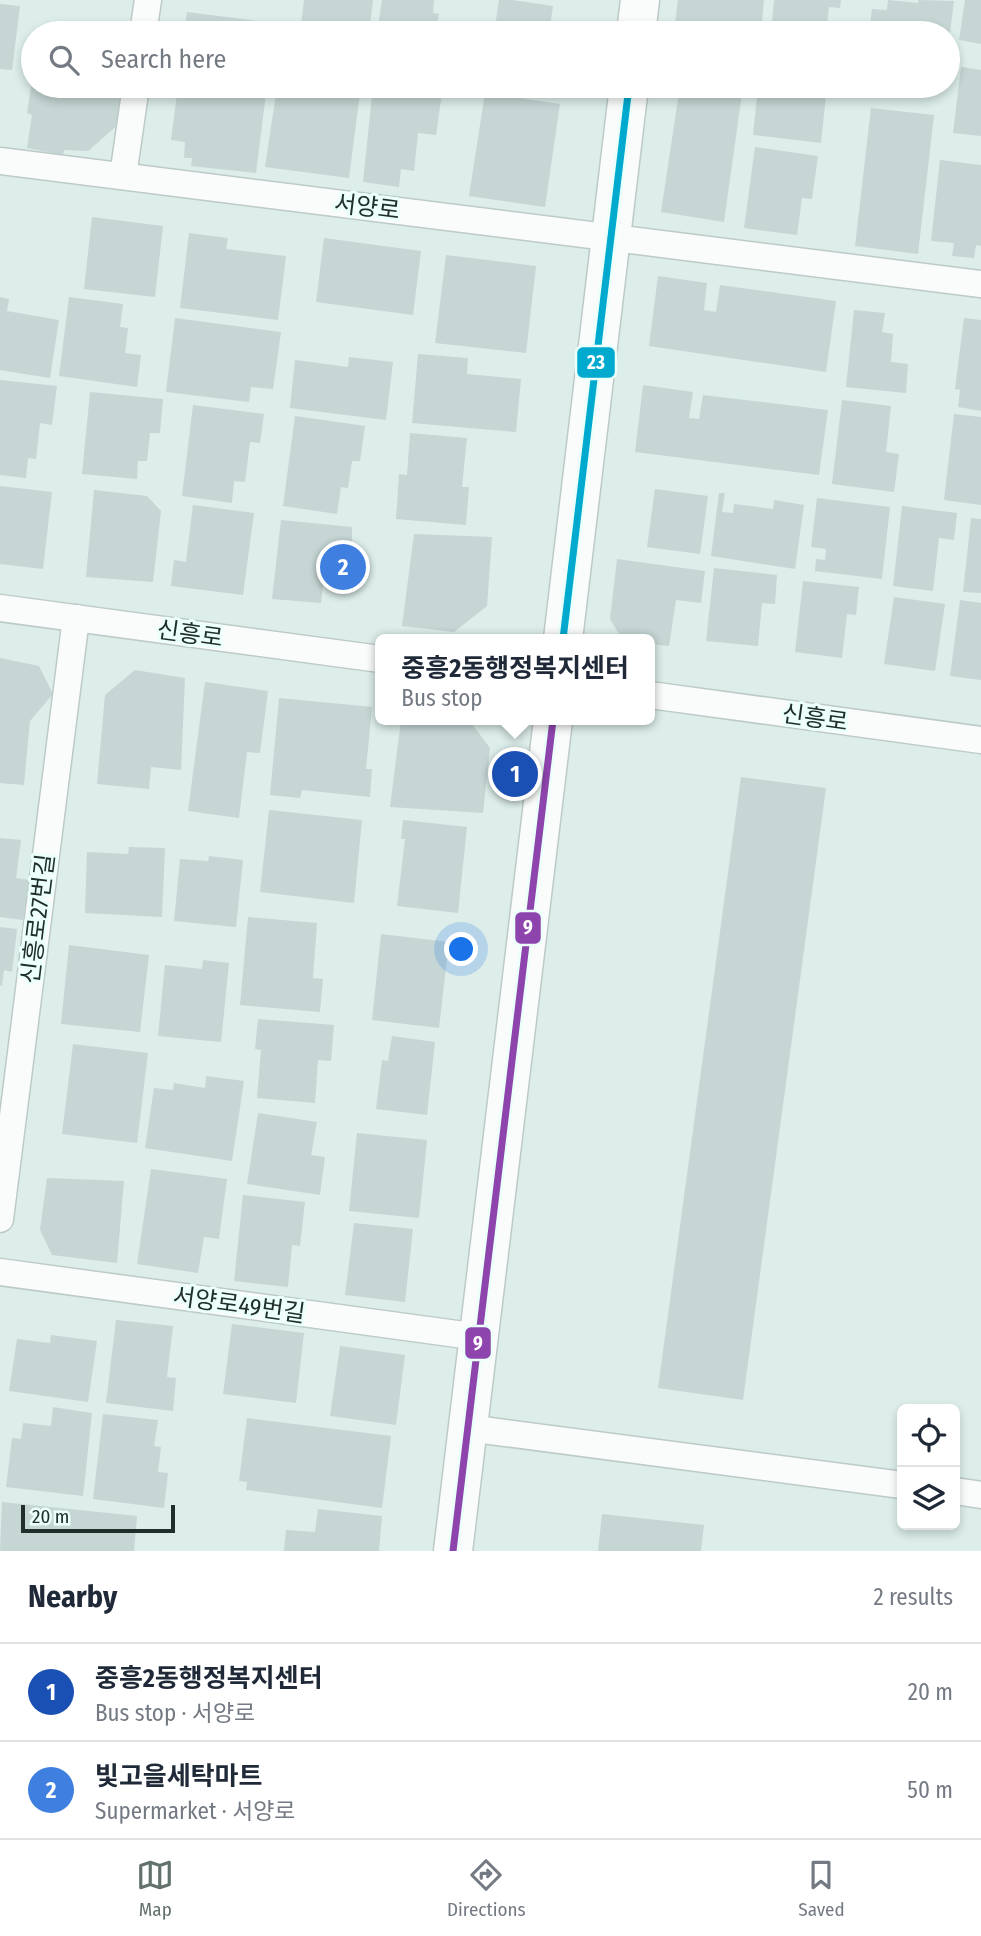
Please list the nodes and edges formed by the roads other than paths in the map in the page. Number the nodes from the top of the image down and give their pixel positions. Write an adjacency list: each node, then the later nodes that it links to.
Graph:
1 (148, 0): 3 (lane)
2 (640, 0): 4 (street)
3 (145, 21)
4 (637, 21)
5 (134, 98): 8 (lane)
6 (628, 98): 9 (street)
7 (0, 161): 8 (lane, 서양로)
8 (123, 176): 9 (lane, 서양로)
9 (611, 238): 10 (lane, 서양로); 13 (street)
10 (981, 284)
11 (0, 608): 12 (lane, 신흥로)
12 (76, 618): 14 (lane, 신흥로); 18 (lane, 신흥로27번길)
13 (564, 634)
14 (375, 658)
15 (655, 696): 17 (lane, 신흥로)
16 (552, 725): 20 (street)
17 (981, 740)
18 (0, 1219)
19 (0, 1272): 20 (lane, 서양로49번길)
20 (479, 1337): 21 (street)
21 (468, 1428): 22 (lane); 25 (street)
22 (897, 1484)
23 (960, 1492): 24 (lane)
24 (981, 1495)
25 (453, 1551)

